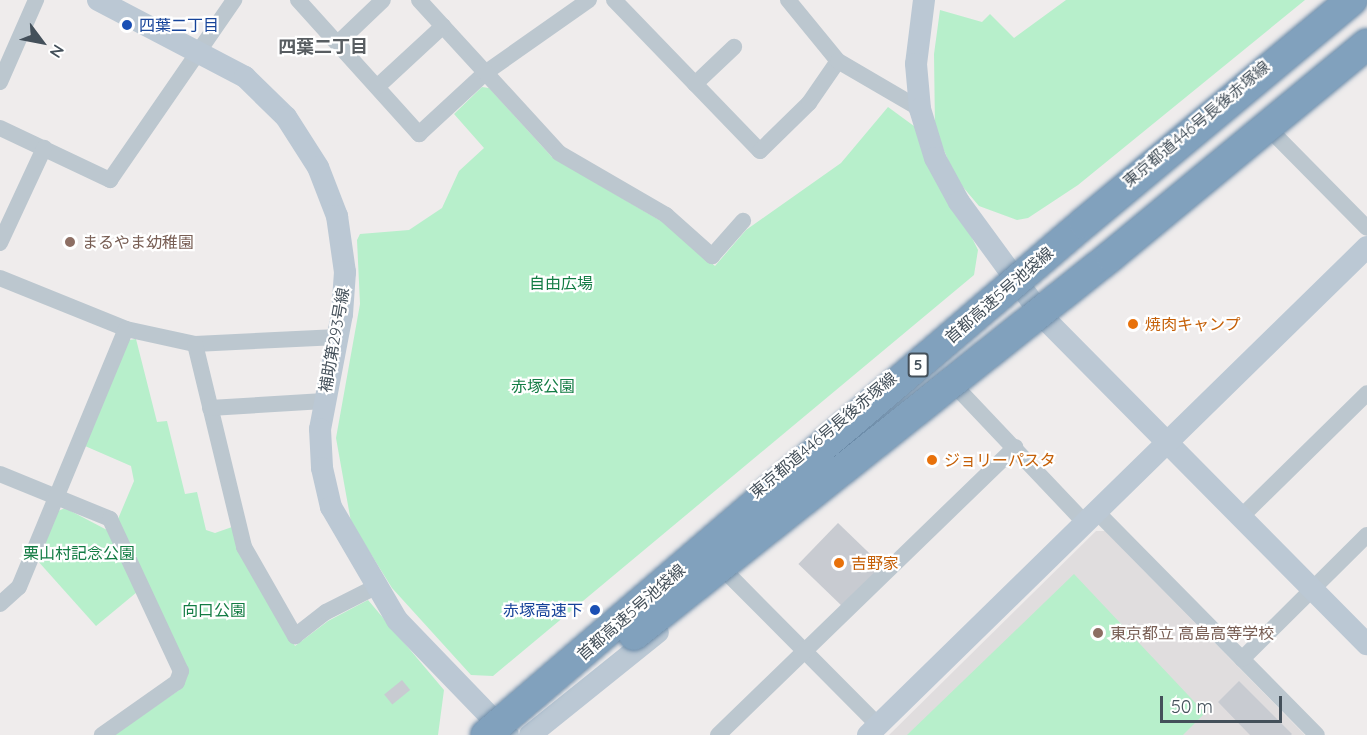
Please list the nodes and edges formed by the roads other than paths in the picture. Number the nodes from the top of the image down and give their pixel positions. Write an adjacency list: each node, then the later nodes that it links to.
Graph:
1 (36, 0): 23 (street)
2 (98, 0): 19 (street, 補助第293号線)
3 (234, 0): 19 (street)
4 (299, 0): 16 (street)
5 (383, 0): 16 (street)
6 (419, 0): 15 (street)
7 (589, 0): 22 (street)
8 (614, 0): 24 (street)
9 (788, 0): 21 (street)
10 (924, 0): 26 (street)
11 (1345, 0): 34 (street, 東京都道446号長後赤塚線)
12 (1352, 0): 58 (highway, 首都高速5号池袋線 / 5, bridge)
13 (1367, 8): 58 (highway, bridge)
14 (1367, 21): 58 (highway, bridge)
15 (442, 26): 22 (street); 25 (street)
16 (338, 43): 25 (street)
17 (1367, 44): 58 (highway, 首都高速5号池袋線 / 5, bridge)
18 (734, 47): 24 (street)
19 (199, 49): 29 (street); 38 (street, 補助第293号線)
20 (1367, 51): 28 (street)
21 (838, 61): 24 (street); 26 (street)
22 (485, 73): 25 (street); 30 (street)
23 (0, 82)
24 (696, 84)
25 (376, 87)
26 (920, 109): 34 (street)
27 (0, 128): 29 (street)
28 (1271, 130): 31 (street); 36 (street)
29 (44, 148): 32 (street)
30 (742, 221)
31 (1367, 228)
32 (0, 243)
33 (1367, 247): 44 (street)
34 (1011, 276): 36 (street); 59 (street, 東京都道446号長後赤塚線)
35 (1, 281): 37 (street)
36 (1044, 318): 40 (street); 44 (street)
37 (126, 329): 39 (street); 47 (street)
38 (338, 337): 39 (street); 42 (street, 補助第293号線)
39 (195, 344): 43 (street)
40 (957, 388): 45 (street); 51 (street)
41 (1367, 393): 48 (street)
42 (324, 401): 43 (street); 52 (street, 補助第293号線)
43 (210, 408): 52 (street)
44 (1170, 441): 48 (street); 49 (street)
45 (1015, 447): 49 (street); 56 (street)
46 (0, 474): 47 (street)
47 (56, 496): 54 (street); 61 (street)
48 (1242, 516): 53 (street)
49 (1091, 518): 57 (street); 60 (street)
50 (1367, 535): 53 (street)
51 (728, 574): 56 (street); 63 (street)
52 (375, 587): 59 (street, 補助第293号線)
53 (1313, 588): 55 (street); 57 (street)
54 (0, 604)
55 (1367, 644)
56 (804, 650): 60 (street); 64 (street)
57 (1242, 659): 65 (street)
58 (587, 661): 59 (highway, 首都高速5号池袋線 / 5, bridge)
59 (499, 730): 62 (street, 東京都道446号長後赤塚線)
60 (873, 730)
61 (102, 735)
62 (468, 735)
63 (530, 735)
64 (718, 735)
65 (1317, 735)

